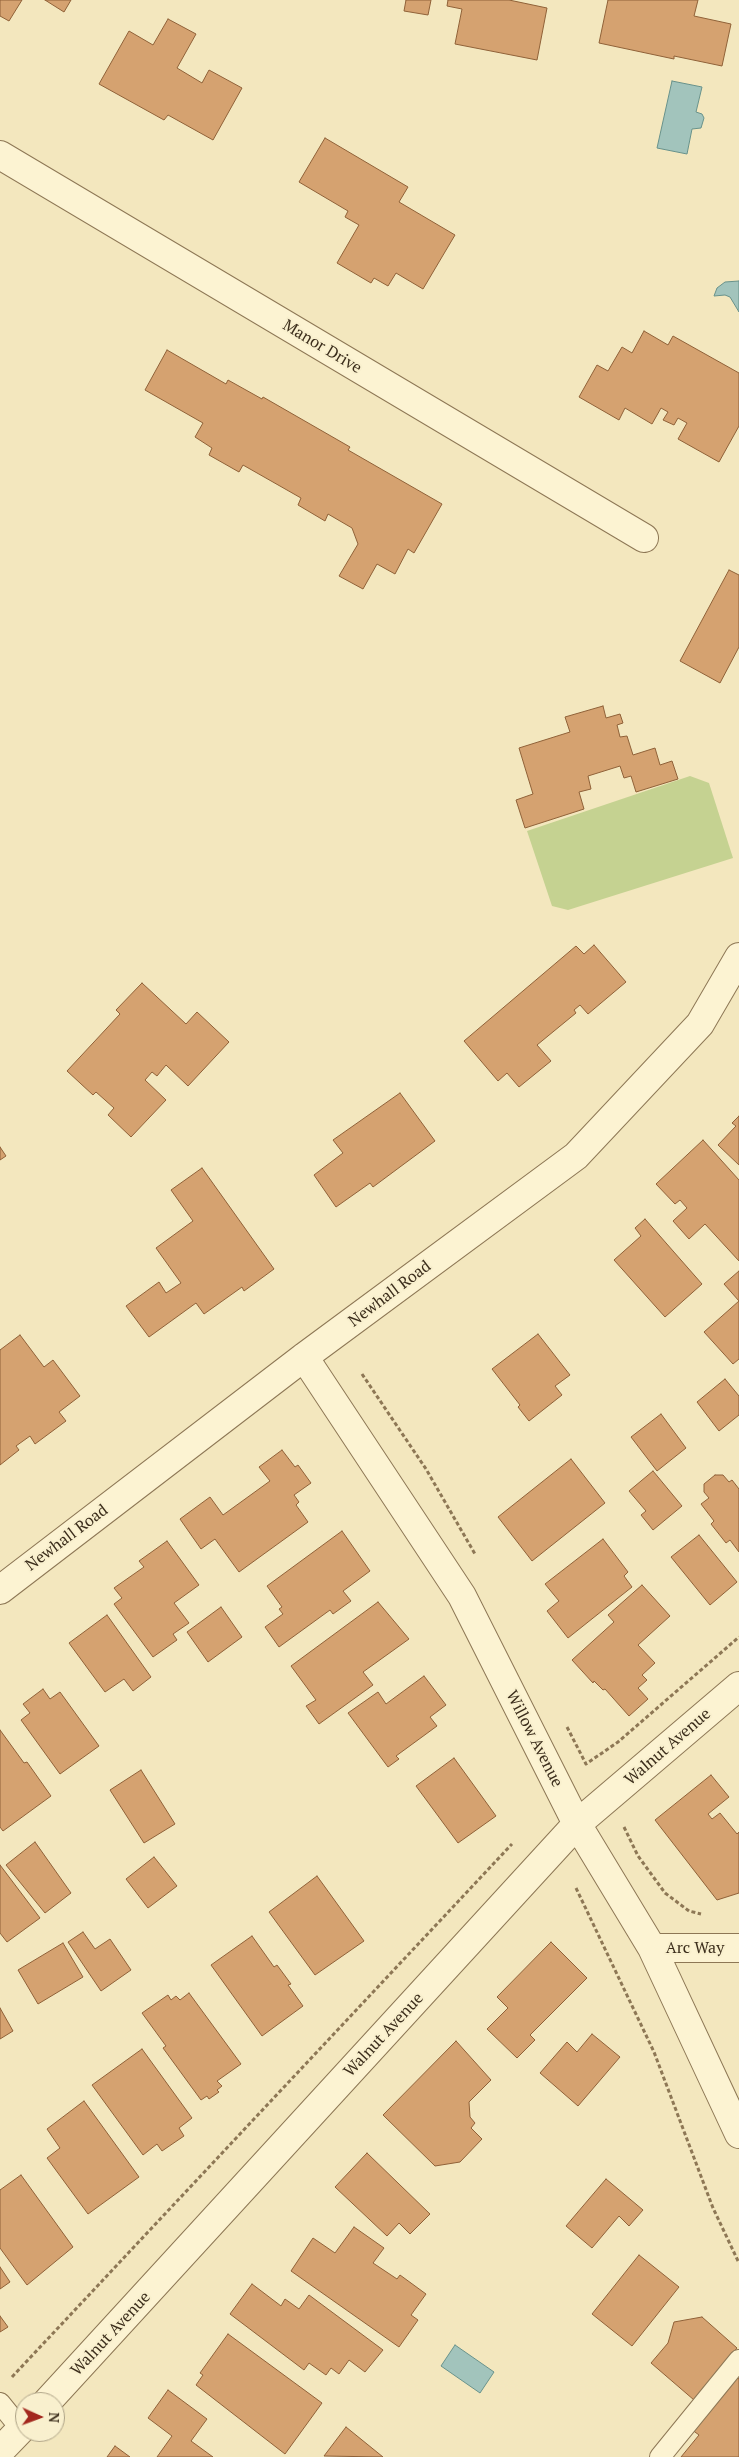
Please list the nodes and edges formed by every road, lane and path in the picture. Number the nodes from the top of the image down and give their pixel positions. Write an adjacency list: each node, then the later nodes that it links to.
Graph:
1 (0, 155): 2 (street, Manor Drive)
2 (644, 538)
3 (739, 957): 4 (street, Newhall Road)
4 (304, 1357): 7 (street, Newhall Road); 12 (street, Willow Avenue)
5 (362, 1374): 6 (path)
6 (480, 1562)
7 (0, 1590)
8 (739, 1637): 10 (path)
9 (739, 1686): 12 (street, Walnut Avenue)
10 (564, 1722)
11 (630, 1822): 15 (path)
12 (577, 1824): 16 (street, Willow Avenue); 21 (street, Walnut Avenue)
13 (516, 1839): 22 (path)
14 (572, 1879): 19 (path)
15 (707, 1916)
16 (652, 1948): 17 (street, Arc Way); 18 (street, Willow Avenue)
17 (739, 1948)
18 (739, 2134)
19 (739, 2263)
20 (739, 2360): 26 (lane)
21 (56, 2392)
22 (3, 2394): 23 (lane)
23 (15, 2414)
24 (15, 2435): 25 (street)
25 (0, 2451)
26 (660, 2457)

